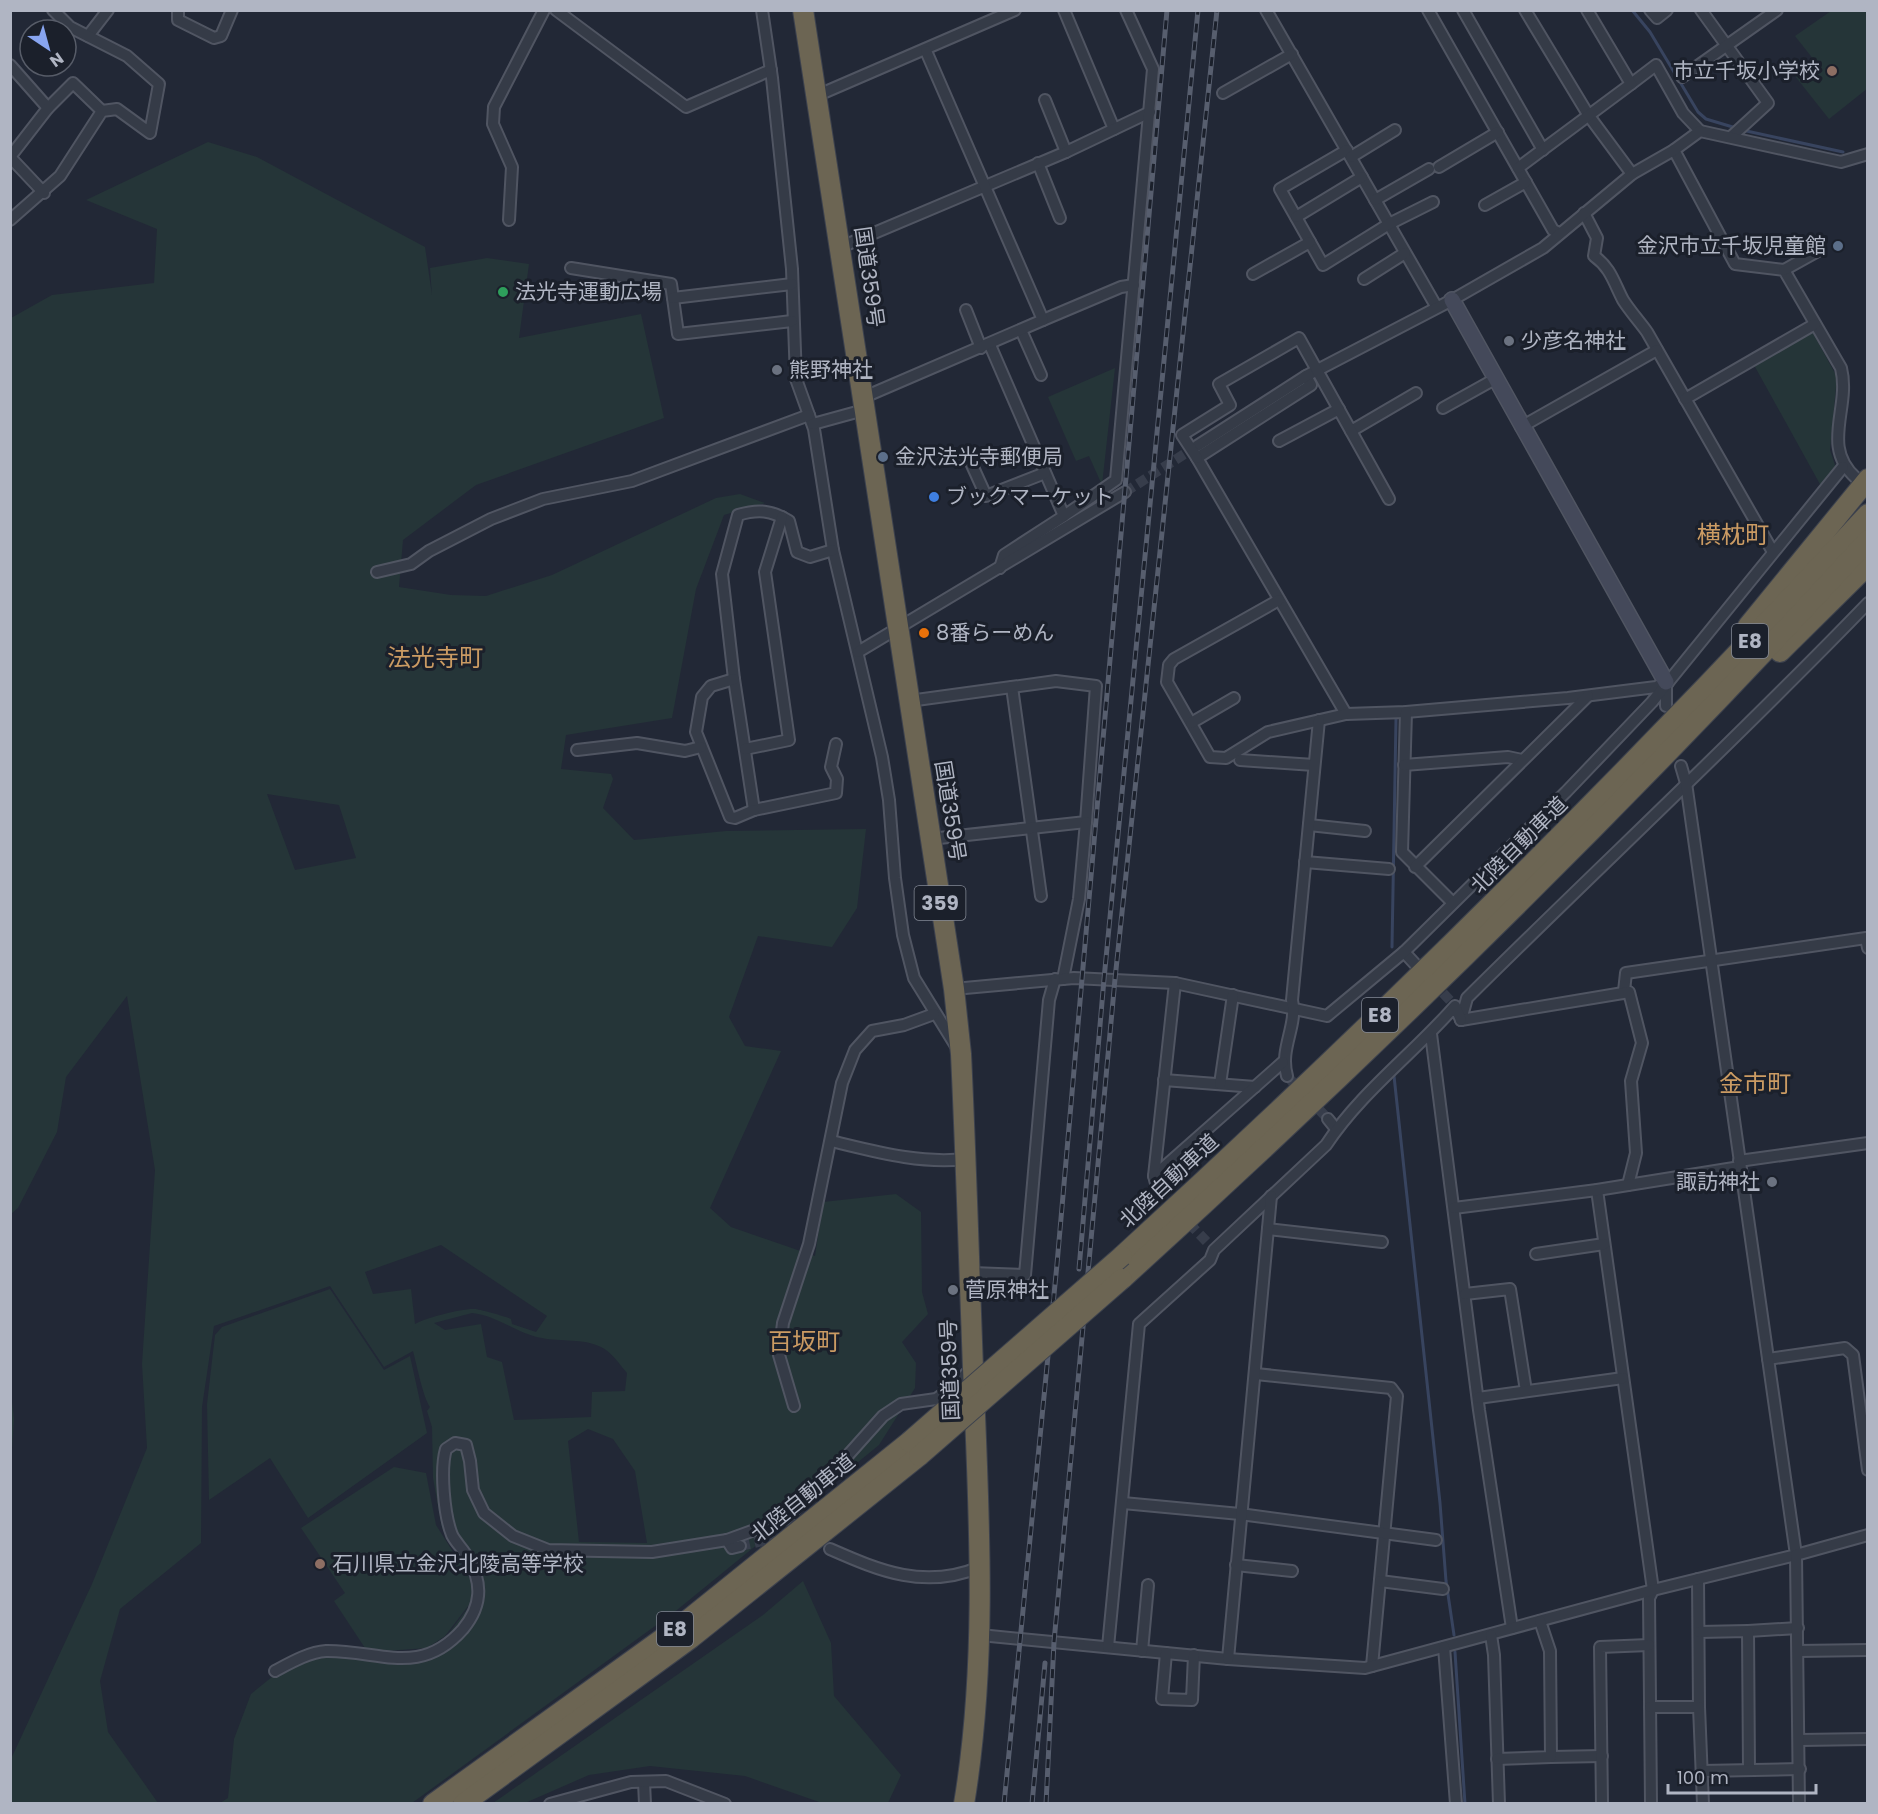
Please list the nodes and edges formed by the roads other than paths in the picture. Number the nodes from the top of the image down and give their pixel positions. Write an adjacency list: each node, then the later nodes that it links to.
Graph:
1 (53, 10): 21 (street)
2 (108, 10): 21 (street)
3 (178, 10): 4 (street)
4 (232, 10)
5 (544, 10): 61 (street)
6 (556, 10): 26 (street)
7 (762, 10): 26 (street)
8 (803, 10): 30 (highway, 国道359号 / 359)
9 (1015, 10): 23 (street)
10 (1064, 10): 36 (street)
11 (1126, 10): 34 (street)
12 (1266, 10): 24 (street)
13 (1428, 10): 39 (street)
14 (1462, 10): 41 (street)
15 (1525, 10): 35 (street)
16 (1587, 10): 28 (street)
17 (1650, 10): 18 (street)
18 (1667, 10)
19 (1701, 10): 22 (street)
20 (1777, 10): 22 (street)
21 (88, 36): 33 (street)
22 (1727, 46): 27 (street); 40 (street)
23 (926, 51): 30 (street); 52 (street)
24 (1292, 54): 29 (street); 44 (street)
25 (10, 65): 32 (street)
26 (771, 70): 72 (street)
27 (1682, 77)
28 (1631, 84): 35 (street); 38 (street)
29 (1223, 93)
30 (816, 96): 65 (highway, 国道359号 / 359)
31 (1046, 100): 43 (street)
32 (48, 108): 33 (street); 46 (street)
33 (102, 111): 53 (street)
34 (1150, 112): 36 (street); 73 (street)
35 (1589, 116): 41 (street); 49 (street)
36 (1114, 129): 43 (street)
37 (1395, 130): 44 (street)
38 (1700, 131): 40 (street); 42 (street)
39 (1498, 132): 48 (street); 54 (street)
40 (1737, 132): 45 (street)
41 (1543, 150): 48 (street)
42 (1674, 150): 49 (street); 69 (street)
43 (1066, 152): 47 (street)
44 (1349, 154): 50 (street); 58 (street)
45 (1868, 154)
46 (11, 157): 53 (street)
47 (1038, 163): 52 (street); 59 (street)
48 (1518, 168): 51 (street)
49 (1632, 174): 57 (street)
50 (1362, 177): 54 (street); 58 (street)
51 (1526, 182): 56 (street); 63 (street)
52 (982, 185): 65 (street); 78 (street)
53 (44, 193): 60 (street)
54 (1375, 200): 62 (street)
55 (1433, 202): 62 (street)
56 (1485, 205)
57 (1584, 213): 63 (street); 83 (street)
58 (1296, 217): 64 (street)
59 (1060, 218)
60 (10, 220)
61 (509, 220)
62 (1389, 224): 64 (street); 67 (street)
63 (1559, 233): 75 (street)
64 (1310, 242): 70 (street)
65 (841, 247): 90 (highway, 国道359号 / 359)
66 (1820, 250): 69 (street)
67 (1405, 253): 71 (street); 76 (street)
68 (571, 268): 74 (street)
69 (1784, 270): 80 (street)
70 (1253, 274)
71 (1364, 279)
72 (792, 284): 74 (street); 79 (street)
73 (1134, 285): 78 (street); 106 (street)
74 (673, 298): 79 (street)
75 (1452, 300): 76 (street); 87 (street)
76 (1436, 306): 84 (street)
77 (966, 310): 82 (street)
78 (1043, 320): 81 (street)
79 (792, 321): 93 (street)
80 (1815, 324): 89 (street); 100 (street)
81 (1021, 330): 82 (street); 85 (street)
82 (985, 347): 90 (street); 101 (street)
83 (1657, 350): 89 (street); 94 (street)
84 (1317, 370): 86 (street); 92 (street); 99 (street)
85 (1041, 375)
86 (1306, 376): 97 (street); 99 (street)
87 (1495, 379): 91 (street); 94 (street)
88 (1416, 393): 95 (street)
89 (1685, 399): 110 (street)
90 (863, 404): 93 (street); 116 (highway, 国道359号 / 359)
91 (1443, 408)
92 (1339, 409): 95 (street); 96 (street)
93 (811, 419): 109 (street); 113 (street)
94 (1521, 427): 119 (street)
95 (1351, 431): 104 (street)
96 (1279, 441)
97 (1197, 446)
98 (967, 454): 101 (street)
99 (1197, 458): 114 (street)
100 (1844, 467): 102 (street); 110 (street)
101 (1045, 473): 106 (street)
102 (1862, 478): 137 (highway)
103 (1125, 492): 112 (street)
104 (1389, 500)
105 (1868, 514): 137 (highway, 北陸自動車道 / E8)
106 (1064, 516): 112 (street)
107 (782, 517): 109 (street); 118 (street); 131 (street)
108 (1868, 540): 147 (highway, 北陸自動車道 / E8)
109 (833, 550): 117 (street)
110 (1773, 552): 119 (street)
111 (1868, 565): 147 (highway)
112 (1000, 568): 116 (street)
113 (377, 572)
114 (1279, 600): 126 (street); 128 (street)
115 (1868, 603): 139 (street)
116 (899, 630): 117 (street); 123 (highway, 国道359号 / 359)
117 (858, 652): 162 (street)
118 (734, 679): 130 (street); 131 (street)
119 (1666, 682): 121 (street); 124 (street); 151 (street)
120 (1012, 687): 123 (street); 141 (street); 143 (street)
121 (1591, 694): 125 (street); 134 (street)
122 (1234, 698): 128 (street)
123 (909, 701): 145 (highway, 国道359号 / 359)
124 (1666, 706)
125 (1406, 712): 126 (street); 136 (street)
126 (1346, 714): 127 (street)
127 (1319, 720): 128 (street); 135 (street)
128 (1191, 723)
129 (836, 744): 140 (street)
130 (701, 747): 132 (street); 140 (street)
131 (745, 749): 140 (street)
132 (577, 750)
133 (1240, 760): 135 (street)
134 (1522, 760): 136 (street); 148 (street)
135 (1314, 765): 142 (street)
136 (1404, 765): 148 (street)
137 (1631, 766): 196 (highway, 北陸自動車道 / E8, bridge)
138 (1681, 766): 139 (street)
139 (1686, 783): 154 (street); 163 (street)
140 (754, 810)
141 (1086, 822): 143 (street); 156 (street)
142 (1309, 825): 144 (street); 146 (street)
143 (1032, 829): 145 (street); 150 (street)
144 (1365, 831)
145 (930, 839): 158 (highway, 国道359号 / 359)
146 (1305, 862): 149 (street); 161 (street)
147 (1557, 866): 196 (highway, 北陸自動車道 / E8, bridge)
148 (1415, 867): 151 (street)
149 (1389, 869)
150 (1041, 896)
151 (1453, 903): 153 (street)
152 (1868, 948): 154 (street)
153 (1404, 952): 155 (street); 161 (street)
154 (1711, 960): 159 (street); 176 (street)
155 (1415, 964)
156 (1059, 979): 157 (street); 158 (street); 187 (street)
157 (1175, 983): 160 (street); 168 (street)
158 (954, 989): 165 (highway, 国道359号 / 359)
159 (1624, 991): 163 (street); 178 (street)
160 (1233, 994): 161 (street); 169 (street)
161 (1294, 1008): 166 (street)
162 (934, 1014): 165 (street); 173 (street)
163 (1461, 1020): 164 (street)
164 (1431, 1034): 172 (street); 182 (street)
165 (961, 1054): 175 (highway, 国道359号 / 359)
166 (1283, 1062): 167 (street); 170 (street)
167 (1287, 1076)
168 (1164, 1080): 169 (street); 177 (street)
169 (1220, 1084): 170 (street)
170 (1255, 1087): 177 (street)
171 (1328, 1119): 172 (street)
172 (1336, 1130): 181 (street)
173 (831, 1141): 175 (street); 195 (street)
174 (1868, 1143): 176 (street)
175 (966, 1159): 187 (highway, 国道359号 / 359)
176 (1739, 1164): 178 (street); 189 (street)
177 (1154, 1176): 180 (street)
178 (1628, 1185): 179 (street)
179 (1597, 1190): 182 (street); 185 (street)
180 (1158, 1191)
181 (1271, 1196): 183 (street); 198 (street)
182 (1454, 1208): 188 (street)
183 (1268, 1229): 184 (street); 191 (street)
184 (1382, 1242)
185 (1604, 1244): 186 (street); 192 (street)
186 (1536, 1254)
187 (972, 1273): 190 (highway, 国道359号 / 359)
188 (1465, 1294): 193 (street); 194 (street)
189 (1768, 1359): 197 (street); 206 (street)
190 (973, 1366): 202 (street); 208 (highway, 国道359号 / 359)
191 (1256, 1374): 199 (street); 200 (street)
192 (1623, 1378): 193 (street); 214 (street)
193 (1526, 1391): 194 (street)
194 (1478, 1398): 216 (street)
195 (794, 1406)
196 (914, 1449): 244 (highway, 北陸自動車道 / E8); 245 (highway, 北陸自動車道 / E8)
197 (1867, 1467)
198 (1122, 1503): 199 (street); 223 (street)
199 (1240, 1514): 200 (street); 207 (street)
200 (1384, 1533): 203 (street); 211 (street)
201 (1868, 1535): 206 (street)
202 (727, 1540): 204 (street); 232 (street)
203 (1437, 1540)
204 (740, 1546)
205 (830, 1549): 208 (street)
206 (1796, 1555): 210 (street); 217 (street)
207 (1236, 1566): 209 (street); 230 (street)
208 (980, 1567): 220 (highway, 国道359号 / 359)
209 (1292, 1571)
210 (1698, 1579): 214 (street); 219 (street)
211 (1380, 1581): 213 (street); 231 (street)
212 (1148, 1585): 225 (street)
213 (1443, 1589)
214 (1653, 1590): 215 (street); 222 (street)
215 (1540, 1620): 216 (street); 238 (street)
216 (1512, 1628): 221 (street)
217 (1798, 1628): 218 (street); 227 (street)
218 (1748, 1631): 219 (street); 241 (street)
219 (1699, 1632): 234 (street)
220 (980, 1635): 223 (street); 249 (highway, 国道359号 / 359)
221 (1491, 1635): 224 (street); 239 (street)
222 (1649, 1646): 233 (street); 237 (street)
223 (1108, 1647): 225 (street)
224 (1444, 1647): 231 (street); 250 (street)
225 (1142, 1650): 228 (street)
226 (1868, 1650): 227 (street)
227 (1798, 1651): 236 (street)
228 (1166, 1653): 229 (street); 229 (street)
229 (1194, 1655): 230 (street)
230 (1228, 1659): 231 (street)
231 (1372, 1666)
232 (275, 1671)
233 (1650, 1707): 234 (street); 253 (street)
234 (1700, 1707): 242 (street)
235 (1868, 1739): 236 (street)
236 (1800, 1740): 240 (street)
237 (1602, 1756): 238 (street); 252 (street)
238 (1551, 1757): 239 (street)
239 (1497, 1759): 251 (street)
240 (1800, 1769): 241 (street); 255 (street)
241 (1749, 1770): 242 (street)
242 (1702, 1771): 254 (street)
243 (645, 1782): 246 (street); 247 (street); 248 (street)
244 (433, 1803)
245 (463, 1803)
246 (550, 1803)
247 (645, 1803)
248 (725, 1803)
249 (964, 1803)
250 (1456, 1803)
251 (1499, 1803)
252 (1602, 1803)
253 (1651, 1803)
254 (1703, 1803)
255 (1799, 1803)

